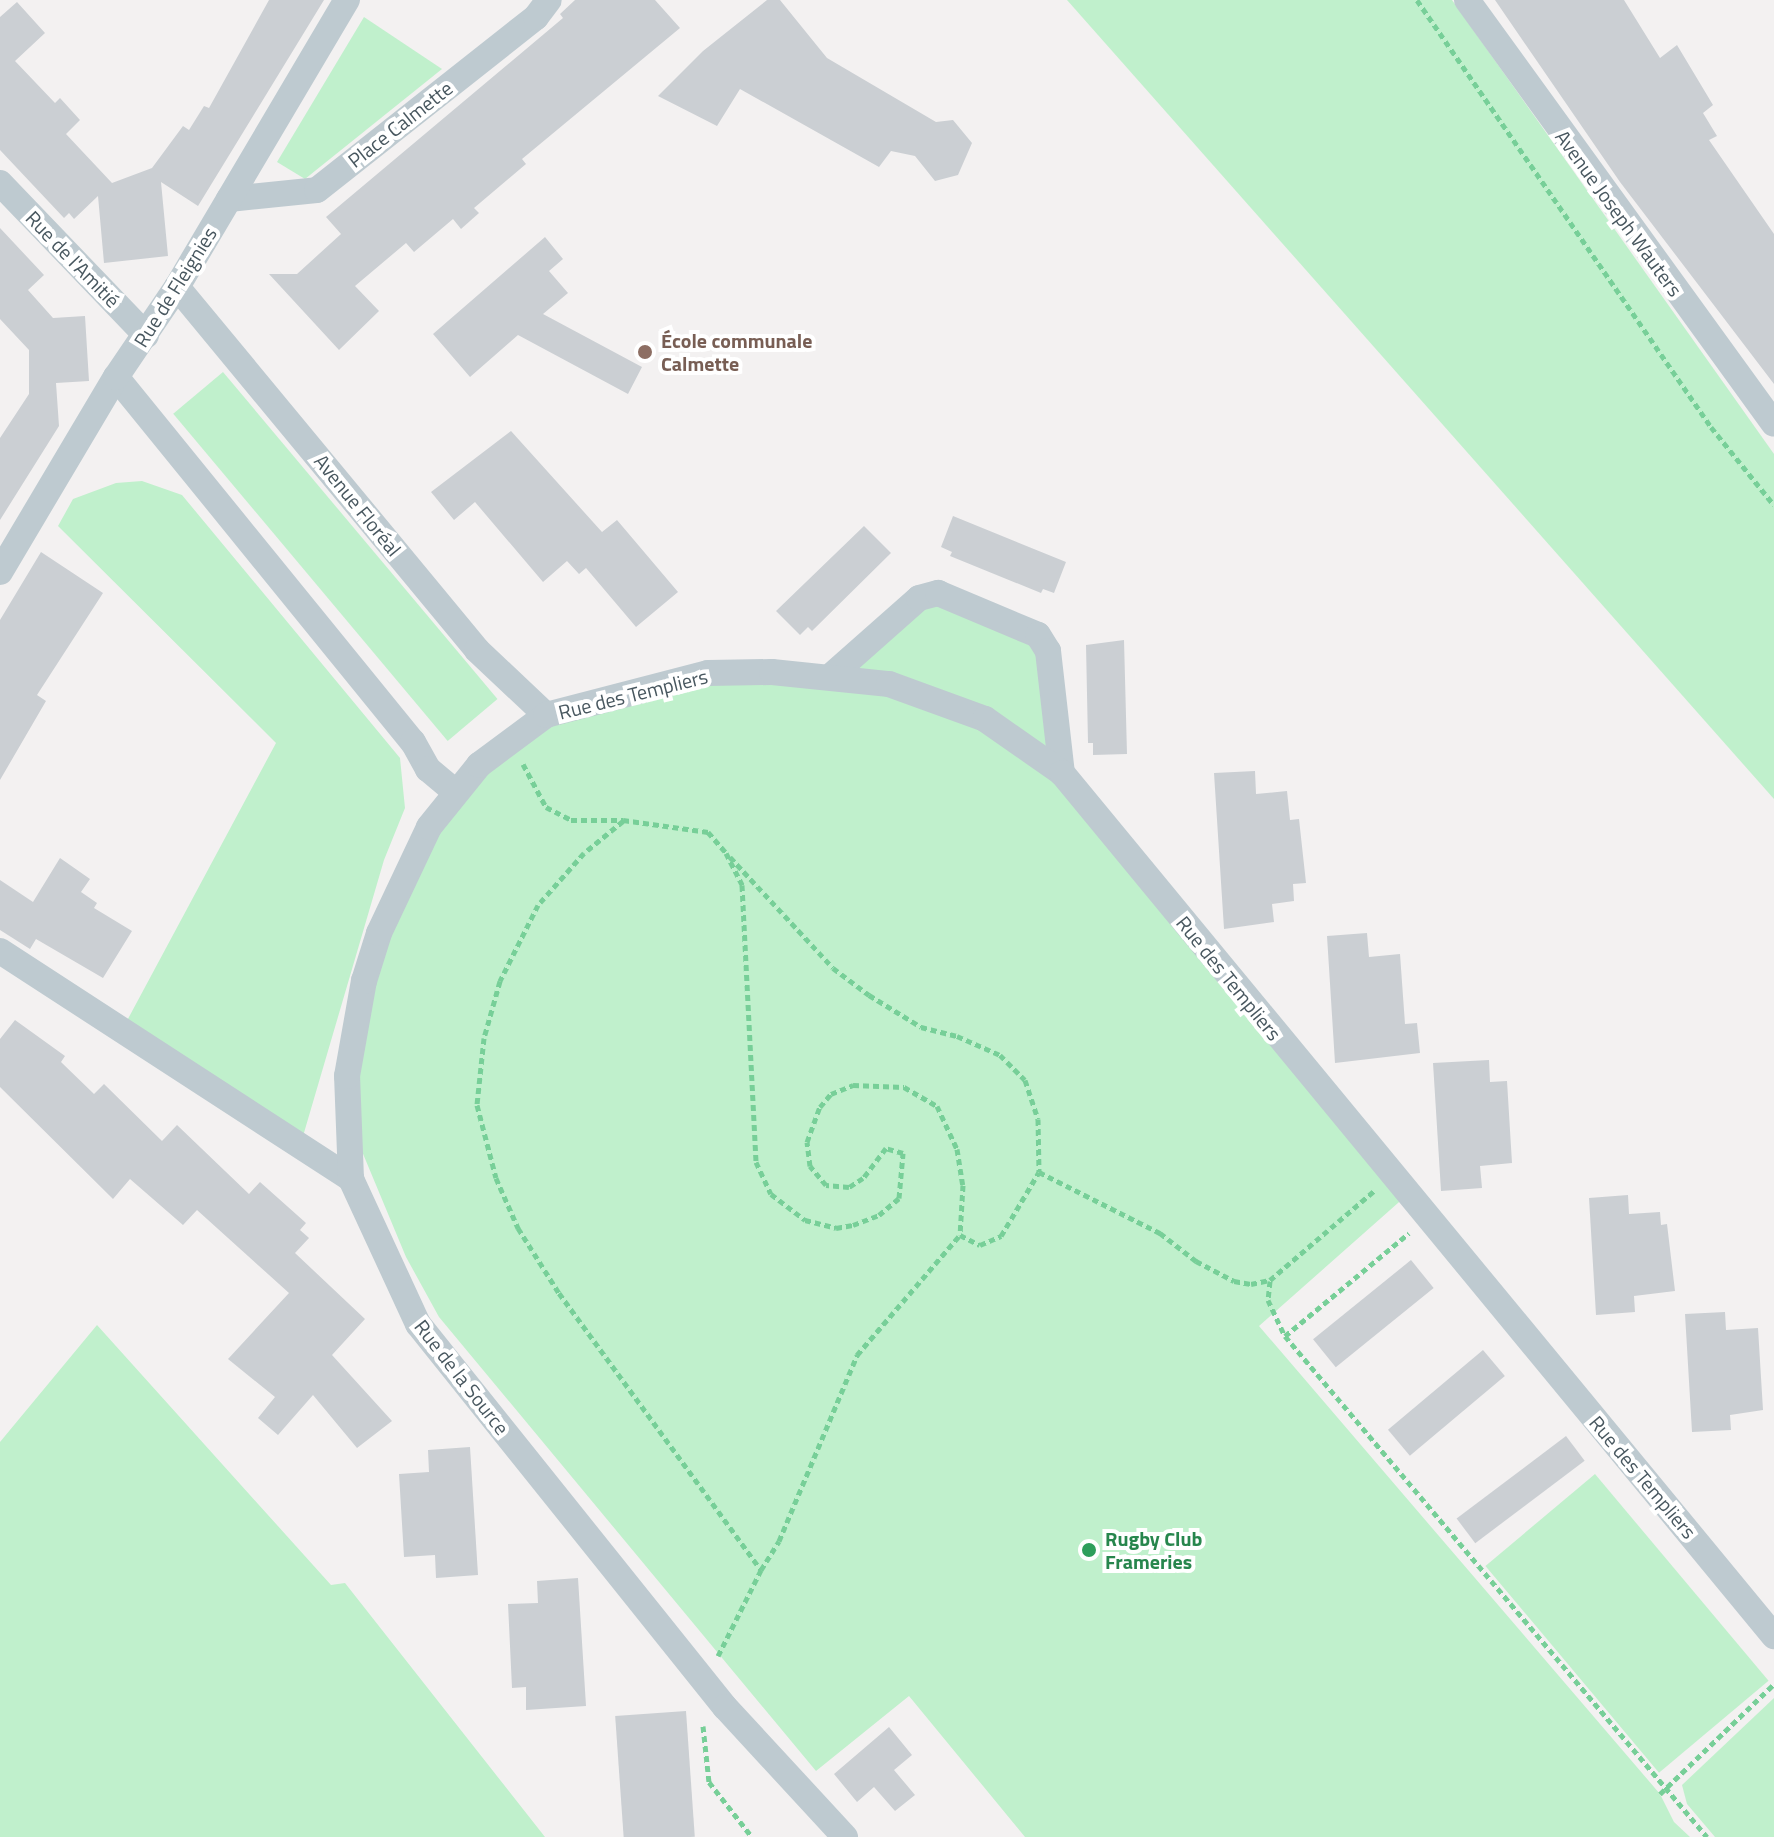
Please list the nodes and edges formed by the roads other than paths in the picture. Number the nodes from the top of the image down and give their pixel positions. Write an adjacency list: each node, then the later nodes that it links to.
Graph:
1 (347, 0): 5 (street, Rue de Fleignies)
2 (549, 0): 5 (street, Place Calmette)
3 (1467, 0): 9 (street, Avenue Joseph Wauters)
4 (0, 183): 7 (street, Rue de l'Amitié)
5 (229, 199): 6 (street, Rue de Fleignies)
6 (177, 287): 7 (street, Rue de Fleignies); 12 (street, Avenue Floréal)
7 (146, 335): 8 (street, Rue de Fleignies)
8 (116, 377): 10 (street, Rue de Fleignies); 14 (street)
9 (1774, 424)
10 (0, 572)
11 (832, 675): 12 (street, Rue des Templiers); 13 (street, Rue des Templiers); 13 (street)
12 (546, 715): 14 (street, Rue des Templiers)
13 (1062, 773): 17 (street, Rue des Templiers)
14 (455, 792): 16 (street, Rue des Templiers)
15 (0, 951): 16 (street)
16 (351, 1179): 18 (street, Rue de la Source)
17 (1774, 1636)
18 (845, 1837)

